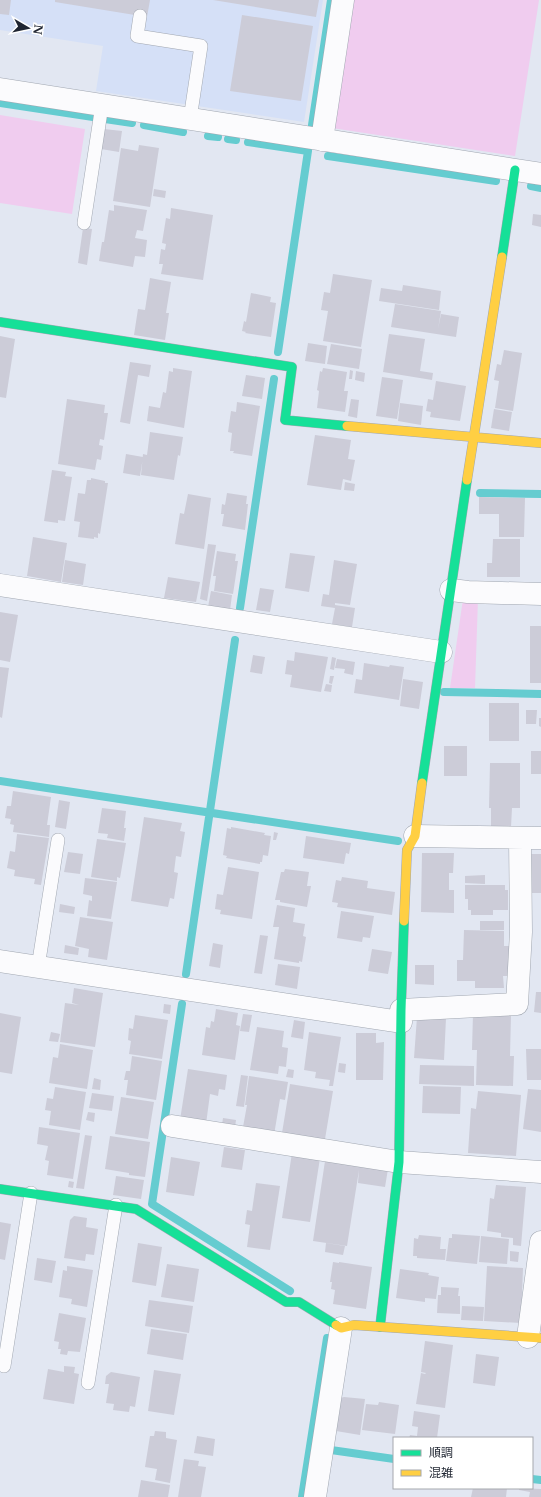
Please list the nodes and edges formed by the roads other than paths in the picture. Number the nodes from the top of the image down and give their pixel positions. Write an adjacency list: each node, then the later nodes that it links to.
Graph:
1 (343, 0): 6 (street)
2 (140, 16): 5 (lane)
3 (0, 88): 4 (street)
4 (102, 105): 5 (street); 9 (lane)
5 (190, 119): 6 (street)
6 (322, 140): 7 (street)
7 (515, 170): 8 (street); 11 (street)
8 (541, 174)
9 (84, 222)
10 (0, 322): 11 (street)
11 (475, 437): 12 (street); 14 (street)
12 (541, 443)
13 (0, 585): 16 (street)
14 (451, 590): 15 (street); 16 (street)
15 (541, 594)
16 (441, 652): 17 (street)
17 (415, 836): 18 (street); 23 (street)
18 (520, 838): 19 (street); 23 (street)
19 (541, 838)
20 (58, 840): 22 (lane)
21 (0, 962): 22 (street)
22 (38, 967): 23 (street)
23 (401, 1016): 25 (street)
24 (172, 1126): 25 (street)
25 (399, 1162): 26 (street); 31 (street)
26 (541, 1172)
27 (0, 1188): 28 (street)
28 (31, 1193): 29 (street); 34 (lane)
29 (116, 1205): 32 (street); 35 (lane)
30 (541, 1242): 33 (street)
31 (380, 1327): 32 (street); 33 (street)
32 (341, 1328): 36 (street)
33 (534, 1338)
34 (4, 1366)
35 (88, 1383)
36 (315, 1497)

